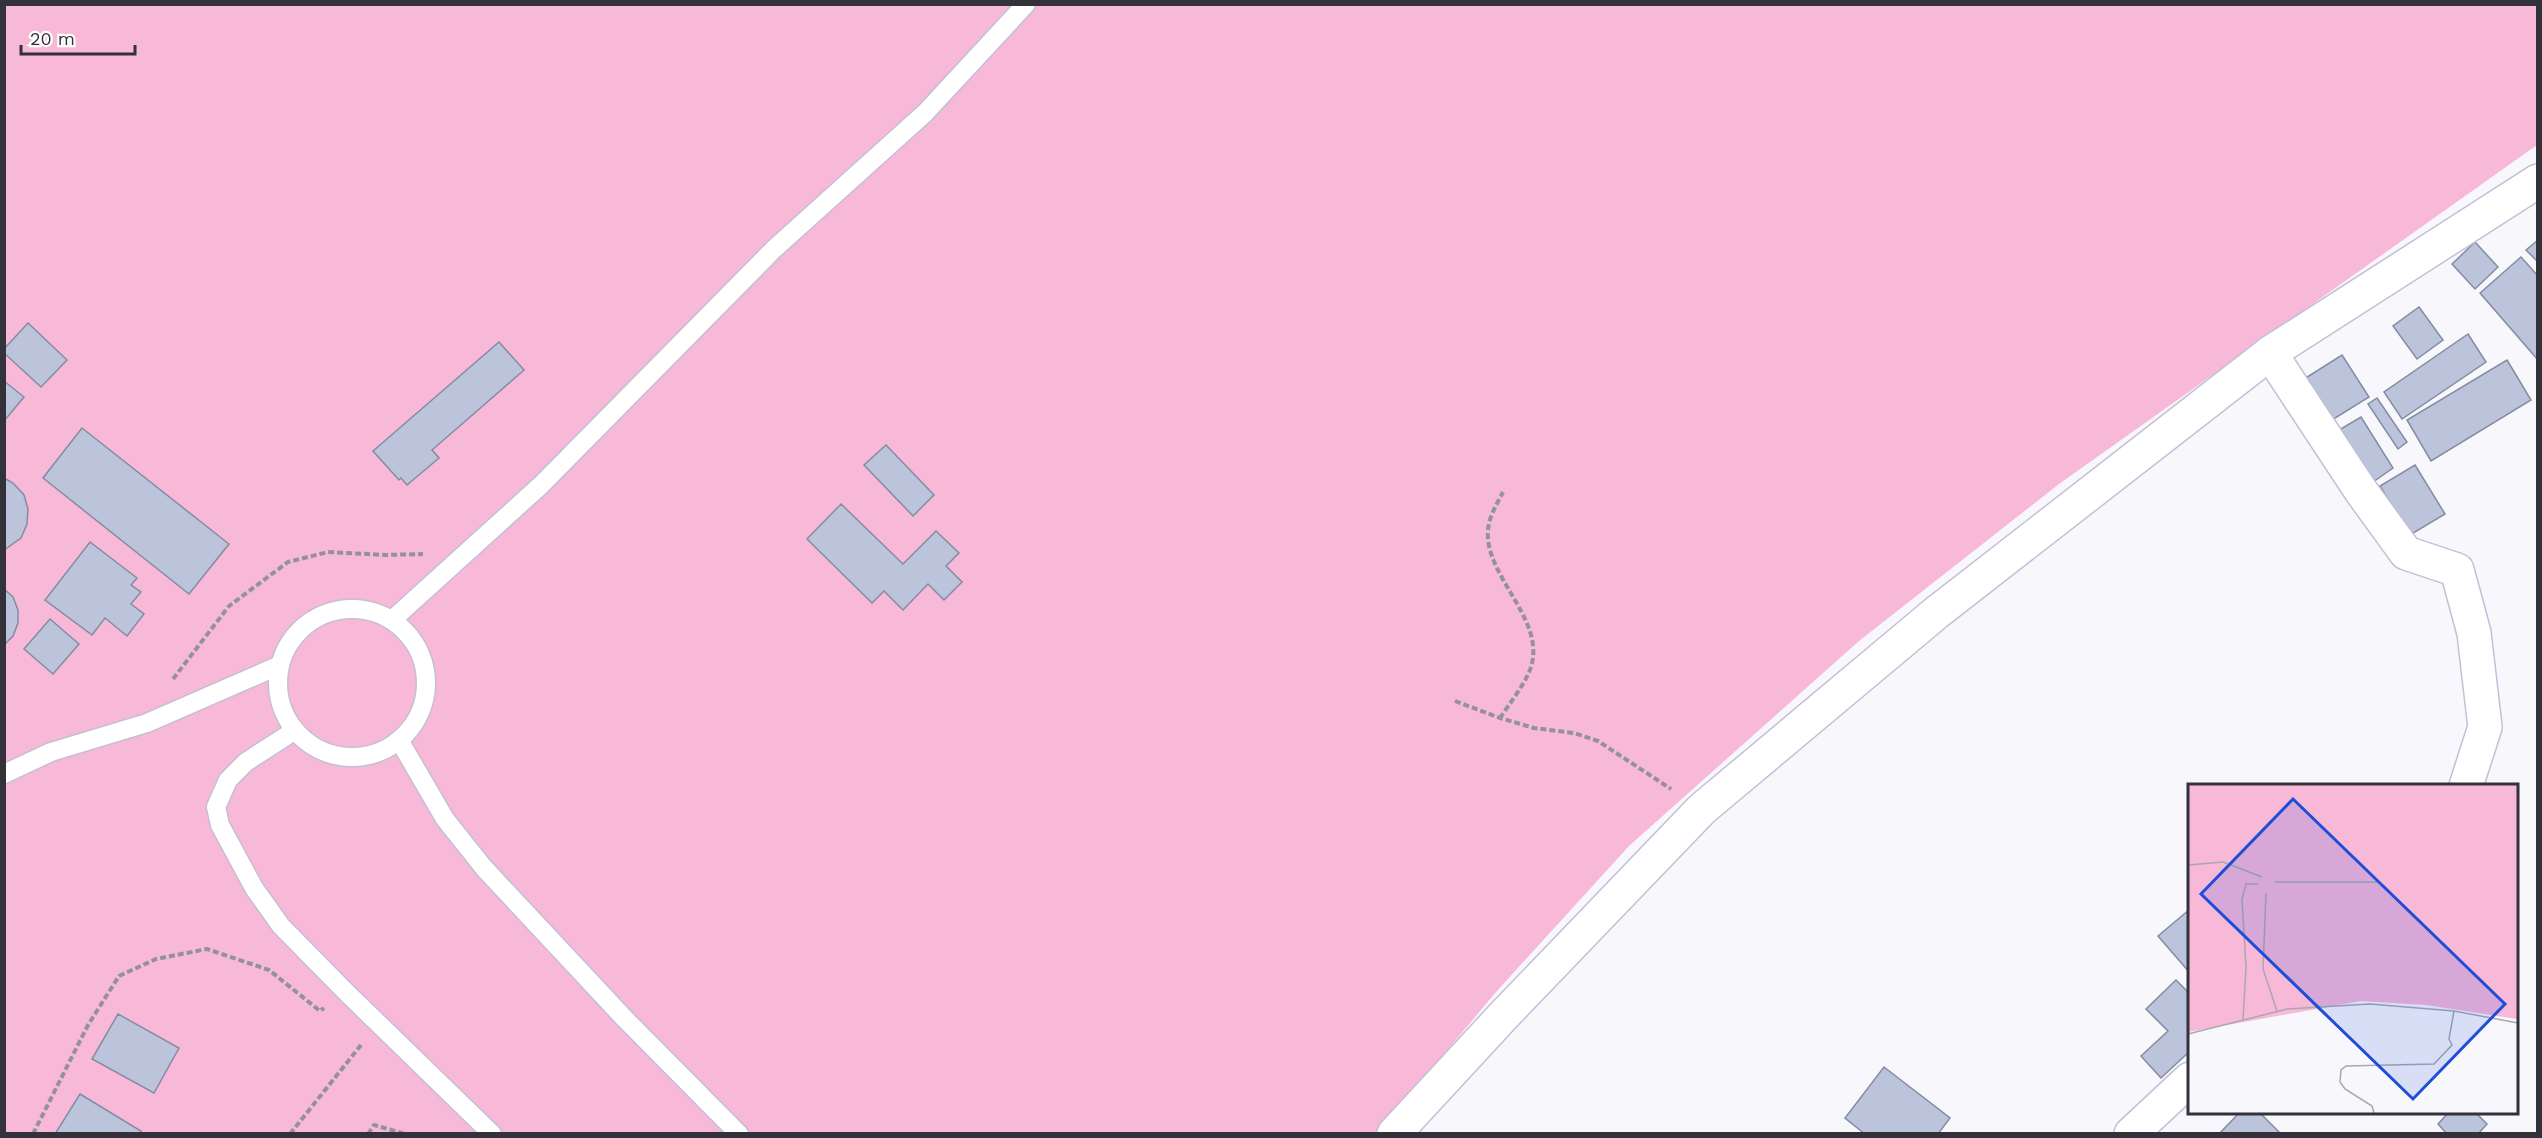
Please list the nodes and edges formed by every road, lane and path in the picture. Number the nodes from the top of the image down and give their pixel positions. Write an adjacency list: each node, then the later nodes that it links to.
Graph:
1 (1026, 4): 5 (lane)
2 (2538, 181): 3 (main road)
3 (2270, 353): 14 (main road); 15 (main road)
4 (1503, 492): 9 (path)
5 (466, 552): 6 (lane); 10 (path)
6 (392, 620): 7 (lane); 12 (lane)
7 (280, 665): 10 (lane); 11 (lane)
8 (1455, 701): 9 (path)
9 (1500, 718): 15 (path)
10 (147, 723): 13 (lane)
11 (294, 731): 12 (lane); 16 (lane)
12 (399, 741): 24 (lane)
13 (4, 774)
14 (2467, 784)
15 (1702, 809): 25 (main road)
16 (347, 993): 17 (lane); 19 (path)
17 (379, 1024): 20 (path); 23 (lane)
18 (2188, 1080): 26 (main road)
19 (33, 1134)
20 (290, 1134)
21 (368, 1134): 22 (path)
22 (405, 1134)
23 (492, 1134)
24 (739, 1134)
25 (1394, 1134)
26 (2131, 1134)

